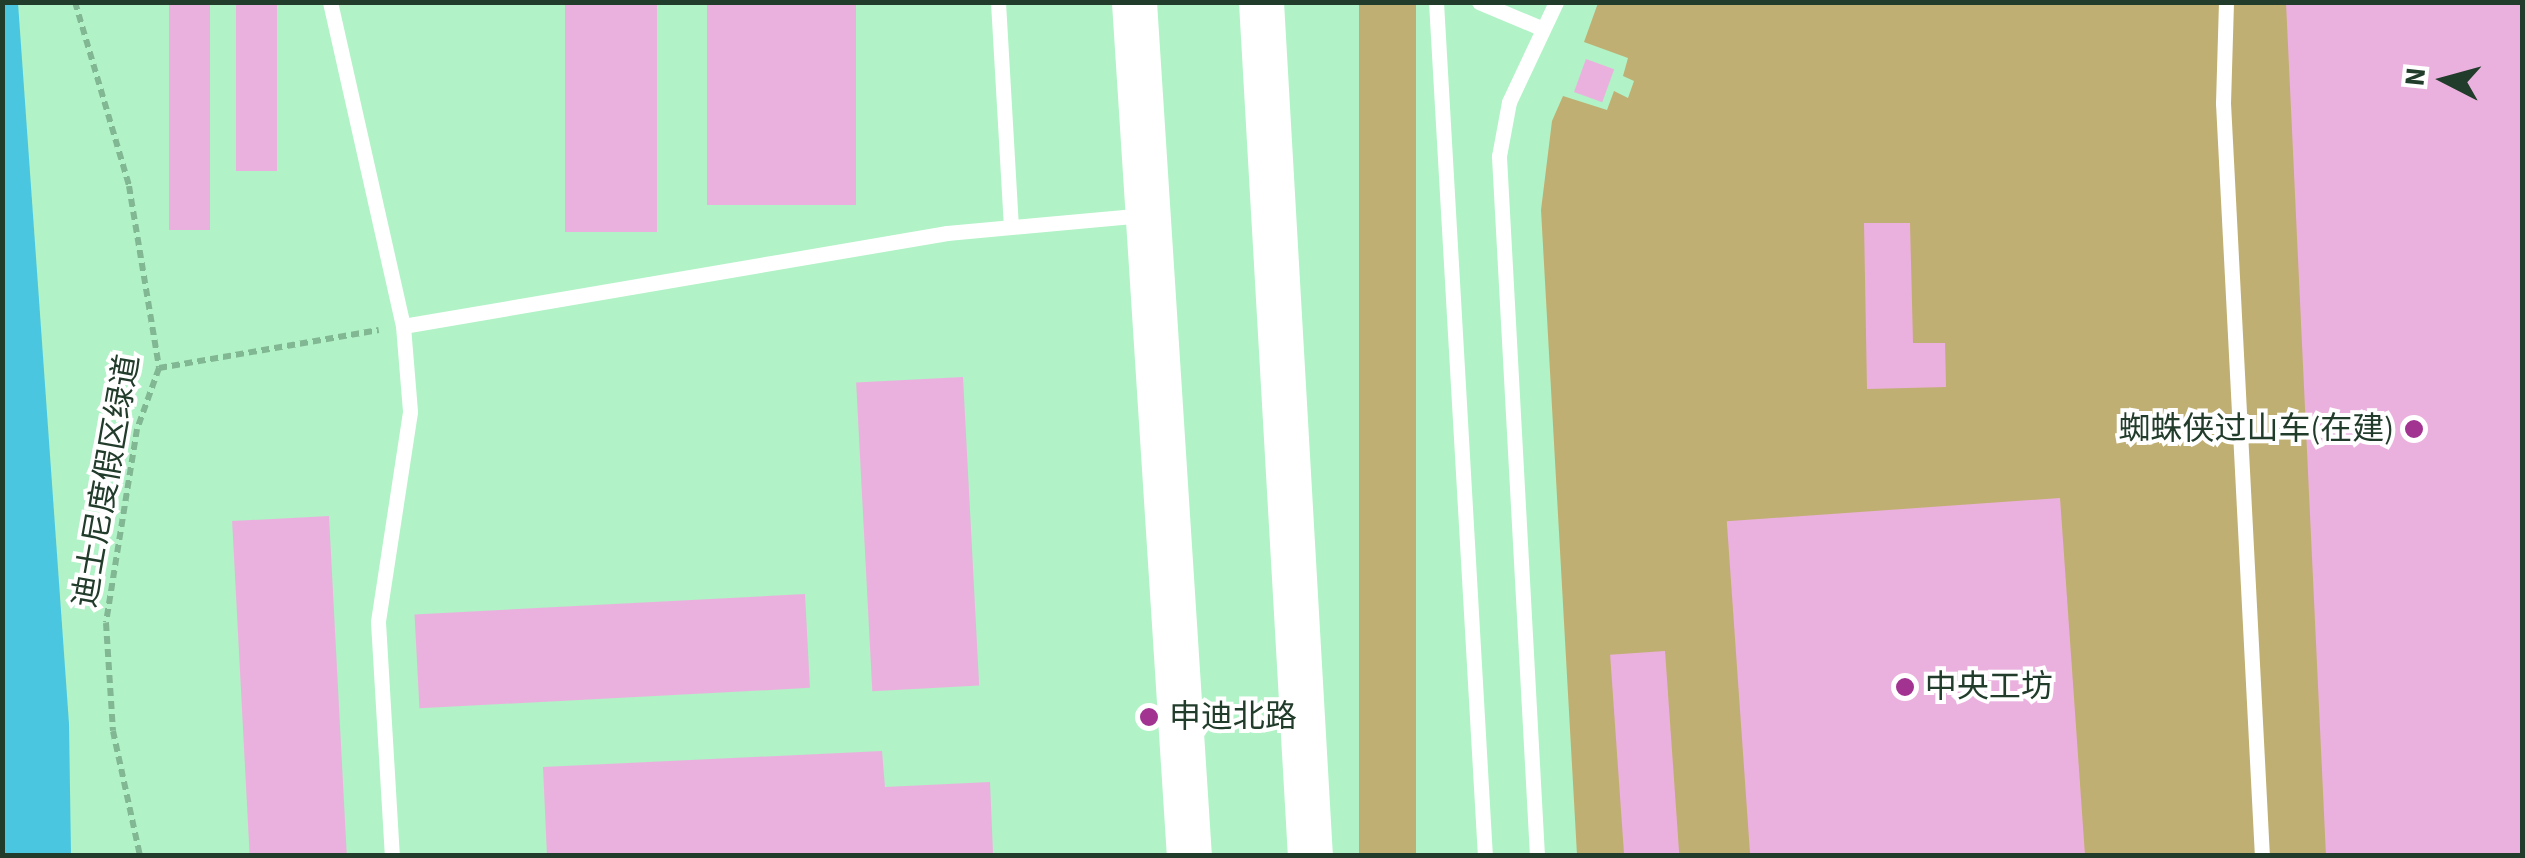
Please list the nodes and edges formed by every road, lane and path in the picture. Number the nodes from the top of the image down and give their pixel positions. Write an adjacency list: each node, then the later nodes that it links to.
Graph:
1 (75, 2): 14 (path, 迪士尼度假区绿道)
2 (330, 2): 13 (lane)
3 (998, 2): 12 (lane)
4 (1134, 2): 11 (street)
5 (1261, 2): 18 (street)
6 (1436, 2): 19 (lane)
7 (1479, 2): 10 (lane)
8 (1556, 2): 10 (lane)
9 (2226, 2): 21 (lane)
10 (1542, 28): 20 (lane)
11 (1147, 215): 12 (lane); 17 (street)
12 (1011, 227): 13 (lane)
13 (403, 326): 14 (path); 16 (lane)
14 (158, 368): 15 (path, 迪士尼度假区绿道)
15 (140, 856)
16 (392, 856)
17 (1189, 856)
18 (1310, 856)
19 (1485, 856)
20 (1537, 856)
21 (2262, 856)

